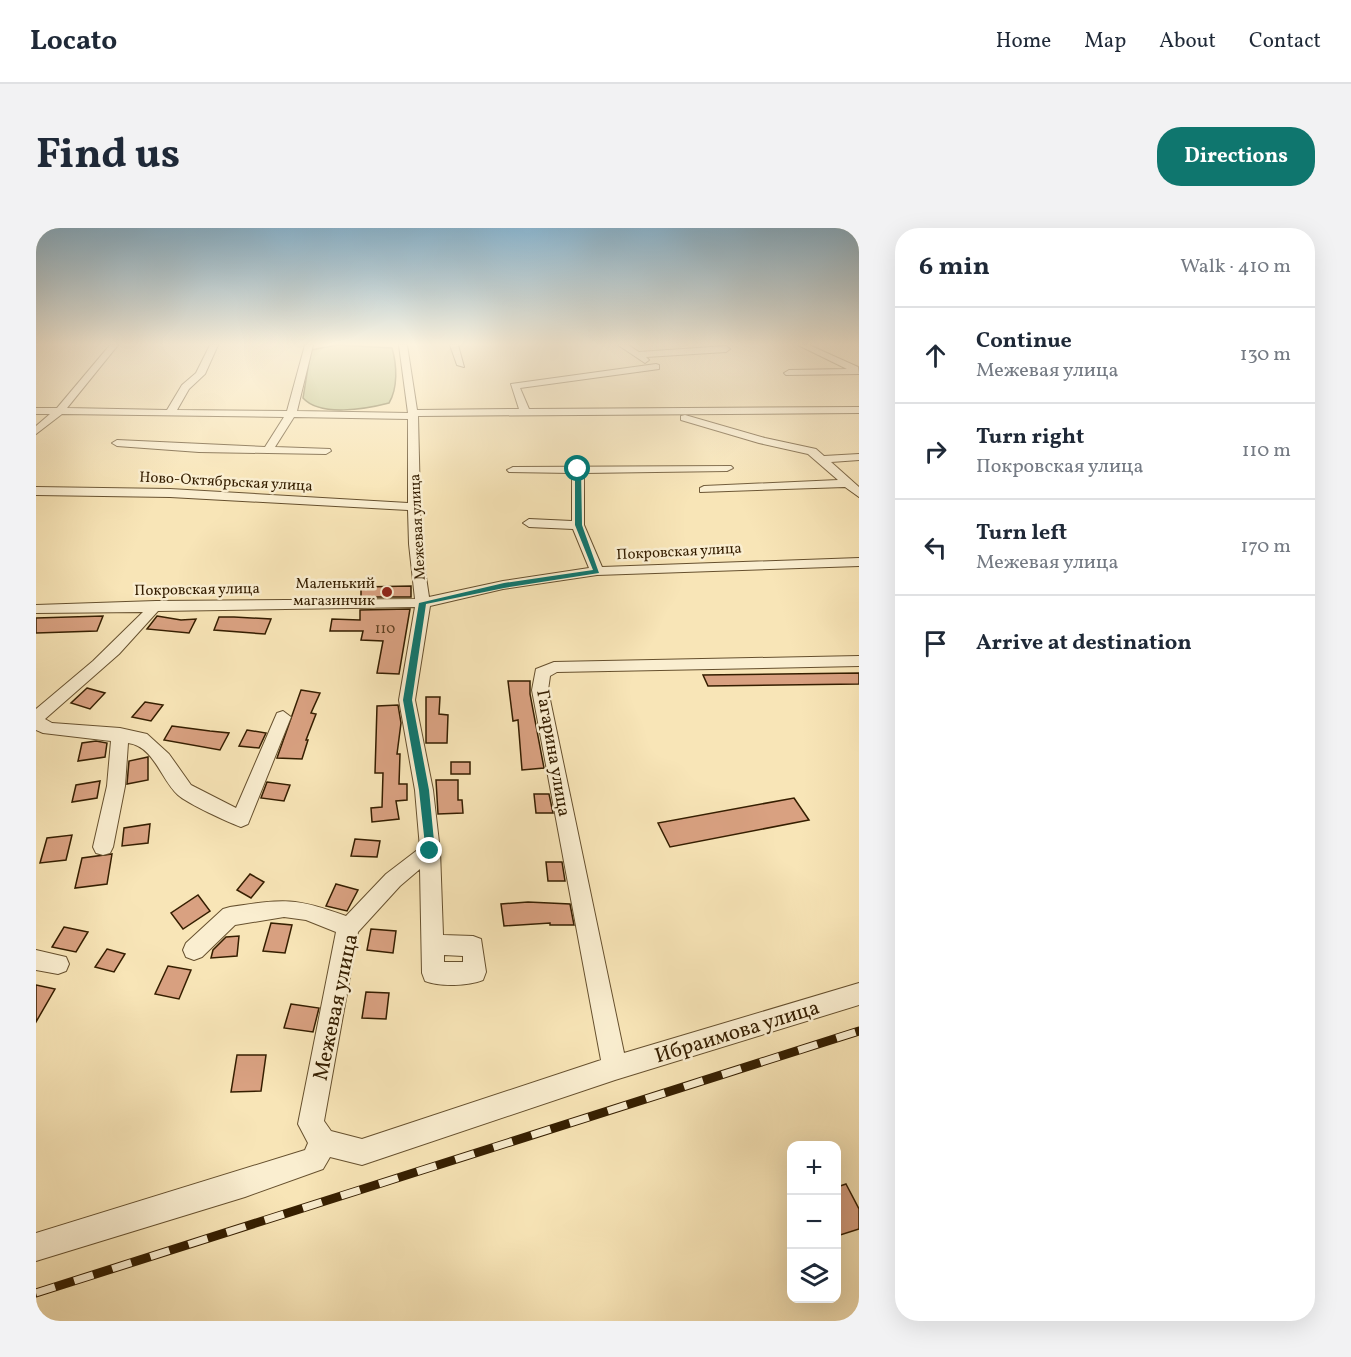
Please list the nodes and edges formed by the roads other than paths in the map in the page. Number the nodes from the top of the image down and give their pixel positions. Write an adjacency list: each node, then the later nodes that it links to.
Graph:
1 (72, 396): 8 (street)
2 (180, 396): 11 (street)
3 (296, 396): 12 (street)
4 (410, 396): 13 (street, Межевая улица)
5 (518, 396): 9 (street)
6 (859, 410): 10 (street)
7 (36, 411): 8 (street)
8 (60, 411): 11 (street); 14 (street)
9 (525, 412): 10 (street); 13 (street)
10 (666, 412): 19 (street)
11 (170, 413): 12 (street)
12 (291, 414): 13 (street); 16 (street)
13 (413, 414): 27 (street, Межевая улица)
14 (36, 431)
15 (117, 443): 16 (street)
16 (268, 450): 17 (street)
17 (326, 451)
18 (859, 456): 19 (street)
19 (821, 459): 23 (street)
20 (727, 468): 21 (street)
21 (578, 469): 22 (street); 29 (street)
22 (513, 470)
23 (848, 483): 24 (street); 26 (street)
24 (704, 490)
25 (36, 491): 27 (street, Ново-Октябрьская улица)
26 (859, 493)
27 (415, 507): 32 (street, Межевая улица)
28 (529, 523): 29 (street)
29 (578, 525): 31 (street)
30 (859, 562): 31 (street, Покровская улица)
31 (597, 571): 32 (street, Покровская улица)
32 (423, 603): 33 (street, Покровская улица); 40 (street, Межевая улица)
33 (156, 605): 34 (street, Покровская улица); 37 (street)
34 (36, 609)
35 (859, 660): 47 (street, Гагарина улица)
36 (283, 717): 38 (street)
37 (36, 720): 38 (street)
38 (120, 734): 39 (street)
39 (103, 847)
40 (430, 851): 41 (street, Межевая улица); 42 (street, Межевая улица)
41 (348, 927): 43 (street); 48 (street, Межевая улица)
42 (432, 945)
43 (194, 950)
44 (36, 960): 45 (street)
45 (58, 964)
46 (859, 994): 47 (street, Ибраимова улица)
47 (615, 1068): 48 (street, Ибраимова улица)
48 (317, 1133): 49 (street)
49 (36, 1247)

